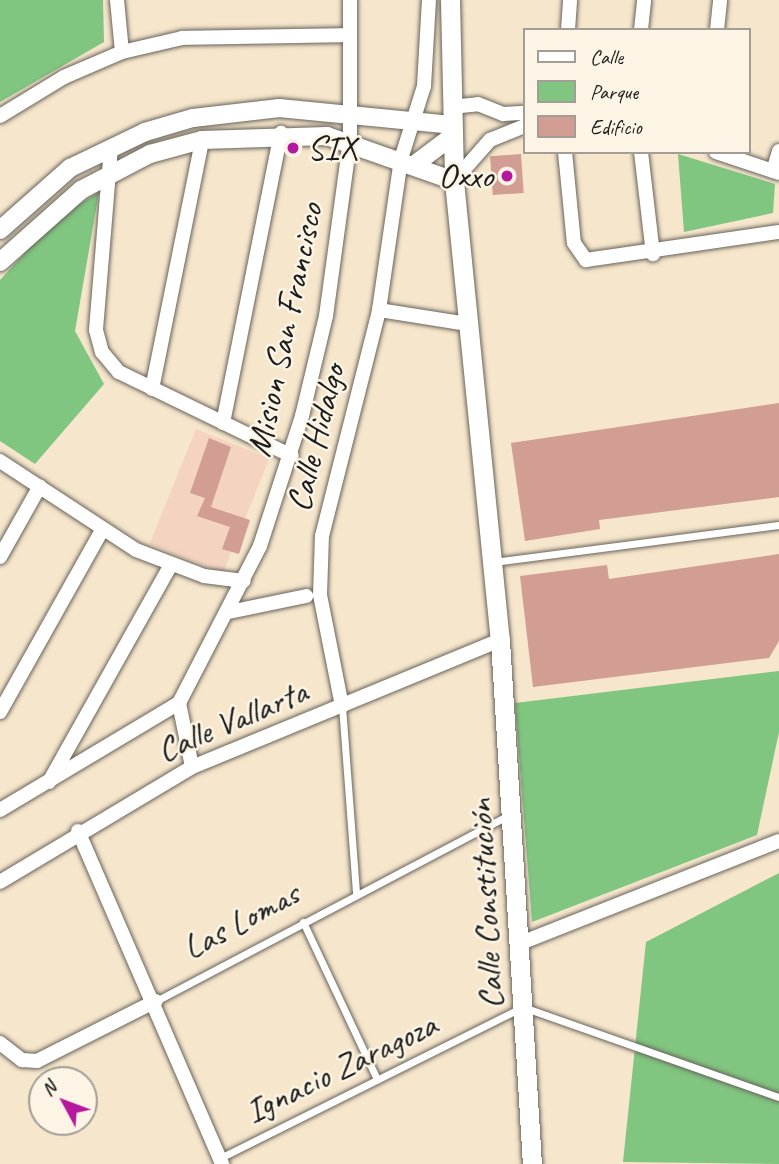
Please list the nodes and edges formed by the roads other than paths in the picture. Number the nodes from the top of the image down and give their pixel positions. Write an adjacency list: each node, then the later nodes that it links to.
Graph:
1 (117, 0): 12 (street)
2 (350, 0): 11 (street, Mision San Francisco)
3 (429, 0): 17 (street, Calle Hidalgo)
4 (450, 0): 18 (main road, Calle Constitución)
5 (570, 0): 8 (street)
6 (644, 0): 9 (street)
7 (720, 0): 10 (street)
8 (568, 28)
9 (641, 28)
10 (717, 28)
11 (349, 35): 12 (street); 15 (street, Mision San Francisco)
12 (122, 52): 14 (street)
13 (524, 113): 16 (street)
14 (0, 116)
15 (352, 116): 17 (street); 22 (street, Mision San Francisco); 23 (street)
16 (504, 122): 18 (street); 19 (street); 31 (street)
17 (413, 123): 18 (street); 28 (street, Calle Hidalgo)
18 (451, 123): 28 (street); 31 (main road, Calle Constitución)
19 (524, 126)
20 (281, 133): 21 (street); 22 (street); 39 (street)
21 (202, 140): 29 (street); 38 (street)
22 (350, 141): 28 (street); 40 (street, Mision San Francisco)
23 (111, 147): 29 (street); 32 (street)
24 (779, 151): 30 (street)
25 (565, 154): 34 (street)
26 (641, 154): 34 (street)
27 (722, 154): 30 (street)
28 (407, 162): 31 (street); 36 (street, Calle Hidalgo)
29 (112, 172): 35 (street); 38 (street)
30 (776, 172)
31 (454, 181): 37 (main road, Calle Constitución)
32 (0, 230)
33 (774, 234): 34 (street)
34 (653, 254)
35 (0, 262)
36 (379, 310): 37 (street); 53 (street, Calle Hidalgo)
37 (467, 324): 46 (main road, Calle Constitución)
38 (152, 389): 39 (street)
39 (223, 424): 40 (street)
40 (292, 456): 48 (street, Mision San Francisco)
41 (0, 461): 42 (street)
42 (40, 486): 44 (street); 45 (street)
43 (779, 525): 46 (lane)
44 (102, 530): 47 (street); 54 (street)
45 (0, 557)
46 (492, 562): 51 (main road, Calle Constitución)
47 (170, 566): 48 (street); 56 (street)
48 (244, 581): 50 (street, Mision San Francisco)
49 (306, 596): 50 (street)
50 (229, 612): 52 (street, Mision San Francisco)
51 (500, 640): 53 (street, Calle Vallarta); 58 (main road, Calle Constitución)
52 (179, 703): 55 (street); 56 (street)
53 (342, 706): 55 (street, Calle Vallarta); 62 (lane, Calle Hidalgo)
54 (0, 712)
55 (192, 767): 59 (street, Calle Vallarta)
56 (50, 782): 57 (street)
57 (0, 810)
58 (512, 813): 62 (lane, Las Lomas); 64 (main road, Calle Constitución)
59 (78, 831): 61 (street, Calle Vallarta); 65 (street)
60 (779, 841): 64 (street)
61 (0, 882)
62 (356, 894): 63 (lane, Las Lomas)
63 (303, 922): 65 (lane, Las Lomas); 68 (lane)
64 (521, 943): 66 (main road, Calle Constitución)
65 (156, 1001): 67 (street, Las Lomas); 70 (street)
66 (523, 1007): 68 (lane, Ignacio Zaragoza); 69 (lane); 71 (main road, Calle Constitución)
67 (0, 1043)
68 (377, 1079): 70 (lane, Ignacio Zaragoza)
69 (779, 1097)
70 (221, 1161)
71 (533, 1164)

